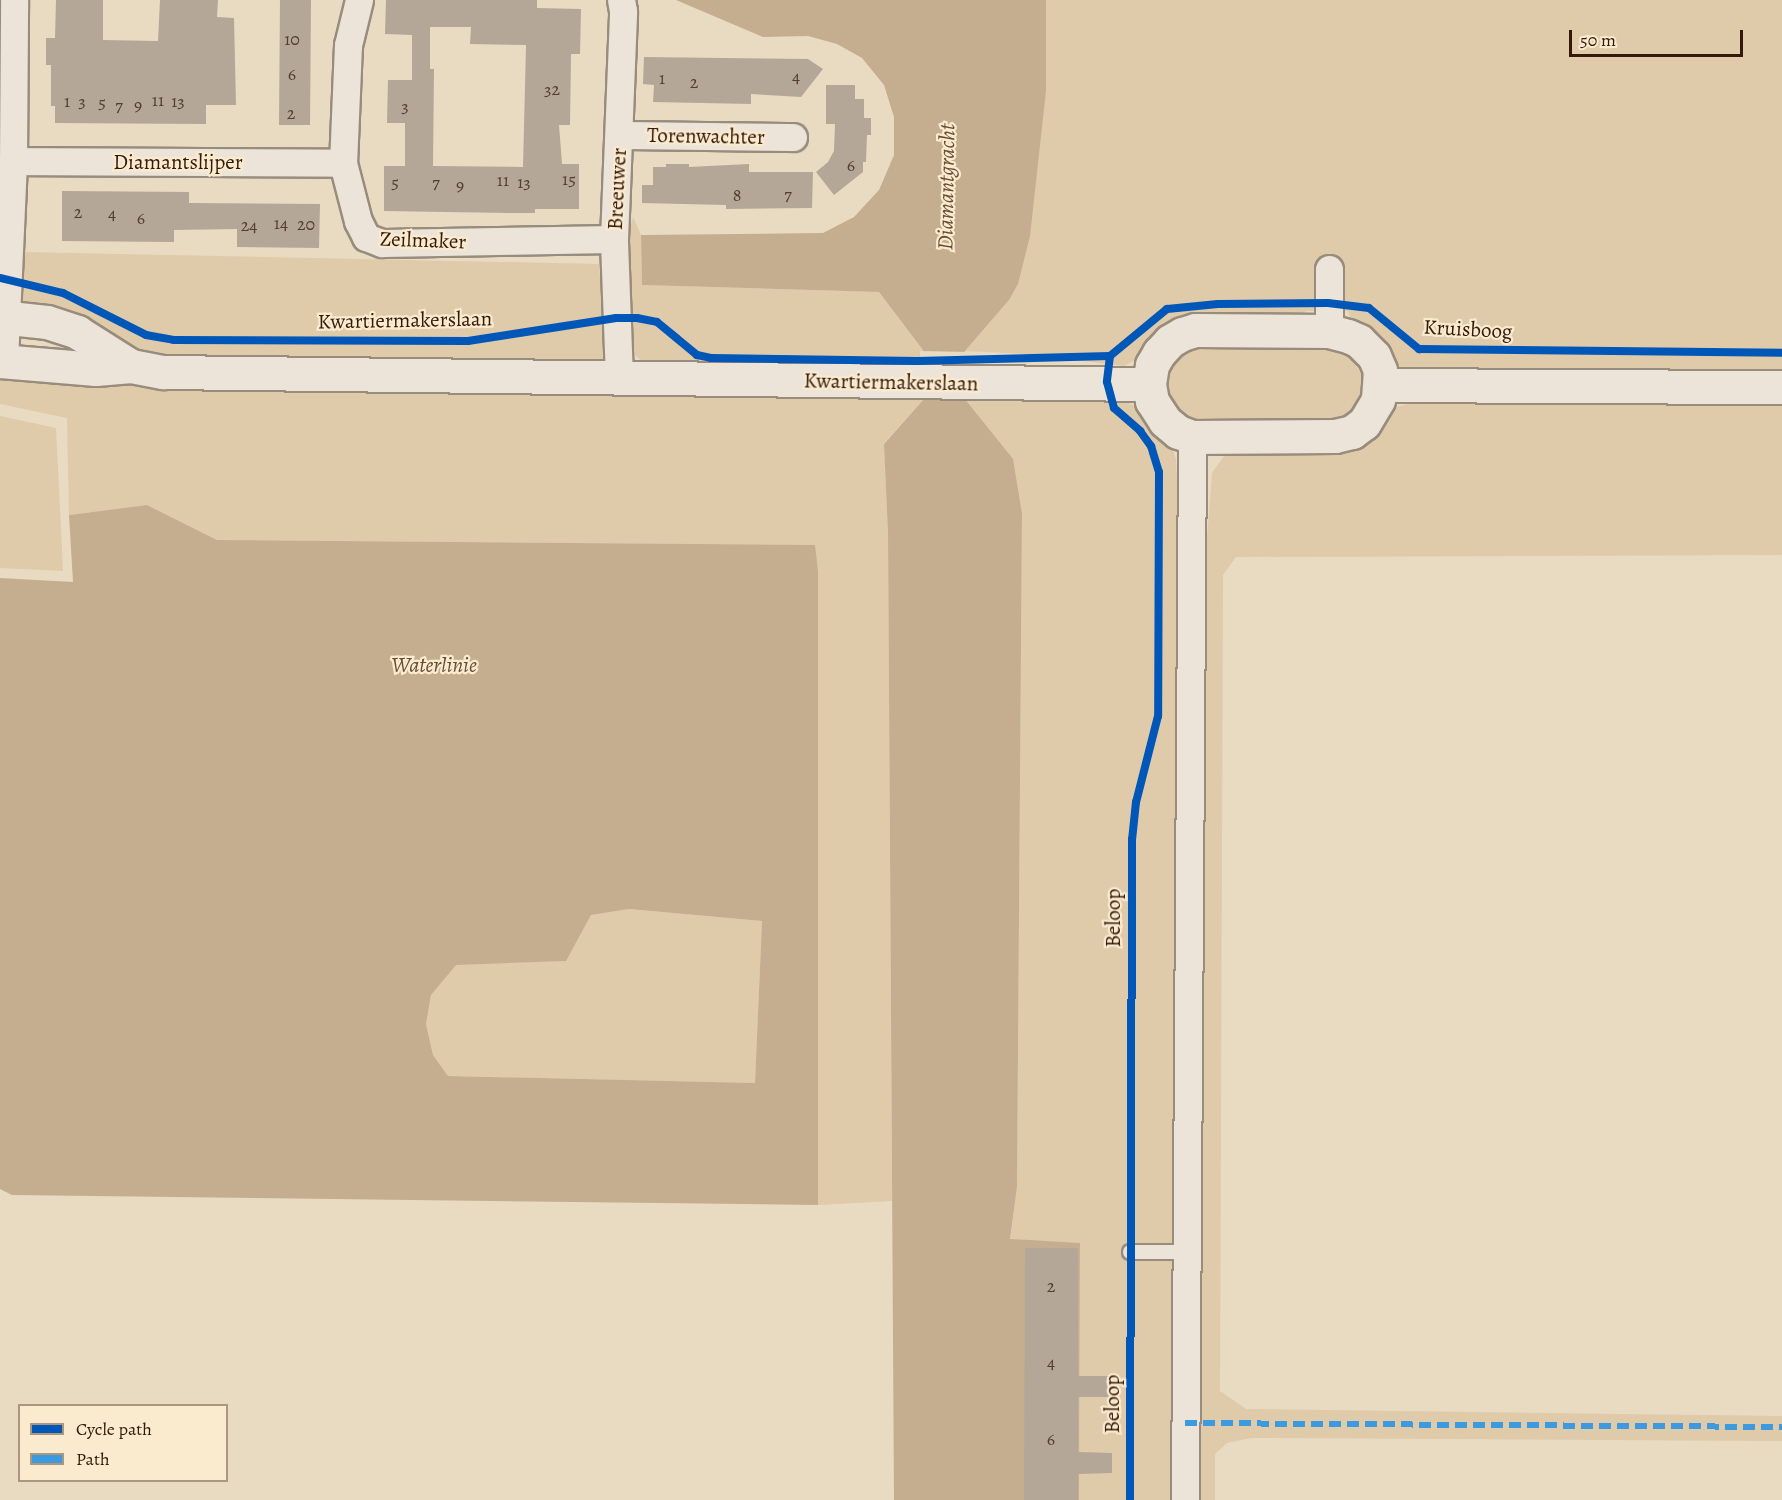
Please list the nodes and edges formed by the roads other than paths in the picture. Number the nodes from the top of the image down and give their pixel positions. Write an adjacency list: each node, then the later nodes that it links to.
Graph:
1 (14, 0): 4 (street)
2 (359, 0): 8 (street, Zeilmaker)
3 (621, 0): 5 (street, Breeuwer)
4 (6, 120): 7 (street)
5 (619, 135): 6 (street, Torenwachter); 9 (street, Breeuwer)
6 (793, 137)
7 (14, 161): 8 (street, Diamantslijper); 11 (street)
8 (343, 163): 9 (street, Zeilmaker)
9 (614, 239): 15 (street, Breeuwer)
10 (1329, 269): 12 (street)
11 (3, 317): 13 (street); 14 (main road, Kwartiermakerslaan)
12 (1329, 331): 16 (main road); 17 (main road)
13 (2, 361): 14 (main road, Kwartiermakerslaan)
14 (130, 366): 15 (main road, Kwartiermakerslaan)
15 (619, 378): 16 (main road, Kwartiermakerslaan)
16 (1149, 384): 19 (main road)
17 (1380, 385): 18 (main road); 19 (main road)
18 (1782, 387)
19 (1192, 437): 21 (street)
20 (1130, 1252): 21 (lane)
21 (1186, 1252): 22 (street)
22 (1185, 1500)

